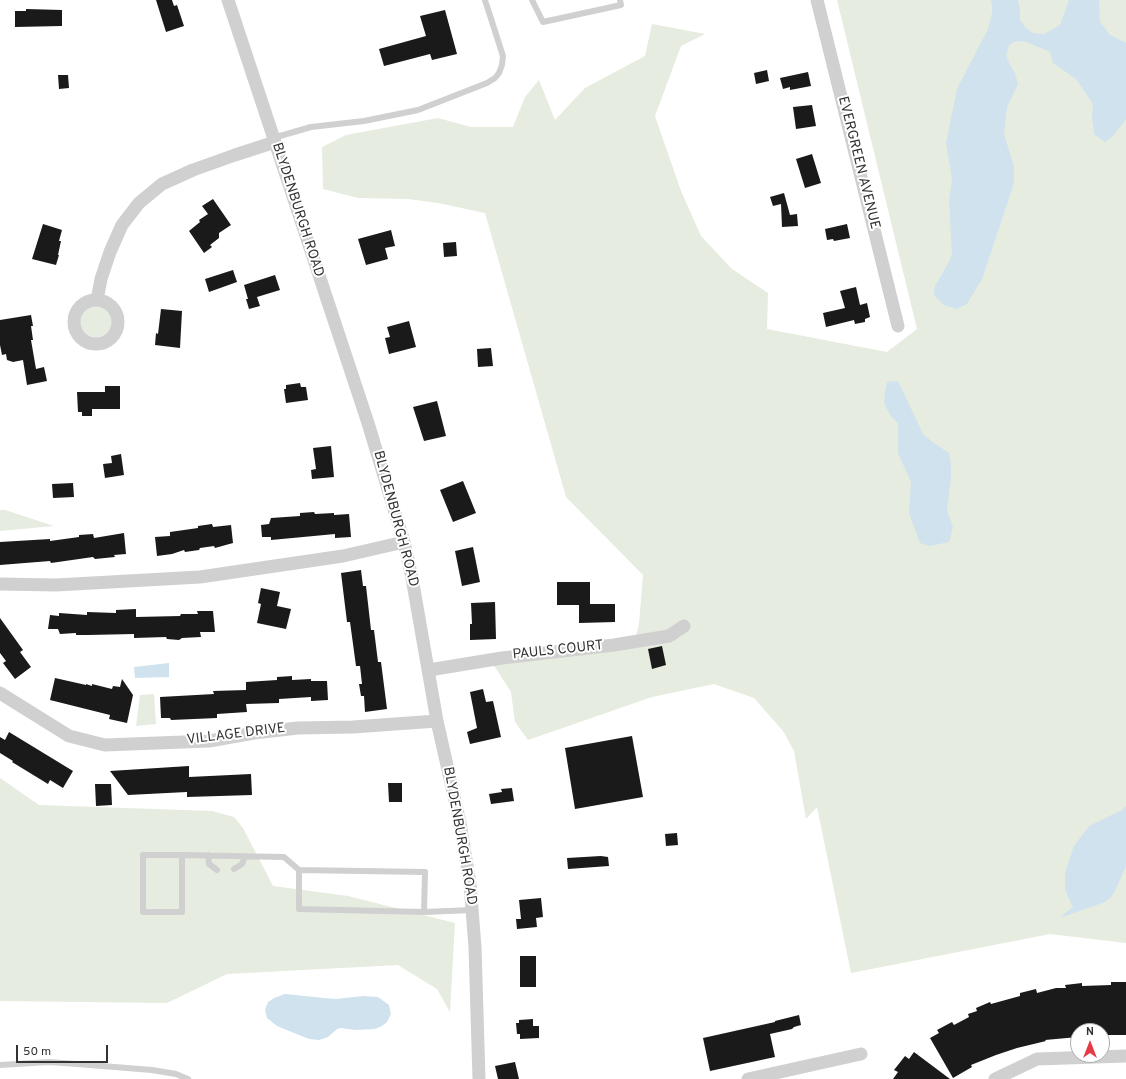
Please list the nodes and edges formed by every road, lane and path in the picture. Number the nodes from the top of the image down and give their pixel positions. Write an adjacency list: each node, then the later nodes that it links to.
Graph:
1 (228, 0): 6 (street, BLYDENBURGH ROAD)
2 (485, 0): 6 (lane)
3 (532, 0): 4 (lane)
4 (620, 0)
5 (818, 0): 8 (street, EVERGREEN AVENUE)
6 (274, 140): 7 (street); 9 (street, BLYDENBURGH ROAD)
7 (96, 300)
8 (898, 326)
9 (404, 542): 10 (street); 12 (street, BLYDENBURGH ROAD)
10 (0, 584)
11 (684, 626): 12 (street, PAULS COURT)
12 (429, 670): 14 (street, BLYDENBURGH ROAD)
13 (0, 693): 14 (street, VILLAGE DRIVE)
14 (437, 721): 21 (street, BLYDENBURGH ROAD)
15 (182, 855): 15 (lane); 16 (lane)
16 (208, 855): 17 (lane); 19 (lane)
17 (245, 856): 18 (lane); 20 (lane)
18 (234, 869)
19 (216, 870)
20 (299, 870): 22 (lane); 22 (lane)
21 (472, 910): 22 (lane); 28 (street, BLYDENBURGH ROAD)
22 (424, 912)
23 (861, 1054): 29 (street)
24 (1126, 1056): 26 (street)
25 (0, 1065): 27 (lane)
26 (1000, 1078)
27 (188, 1079)
28 (479, 1079)
29 (748, 1079)

